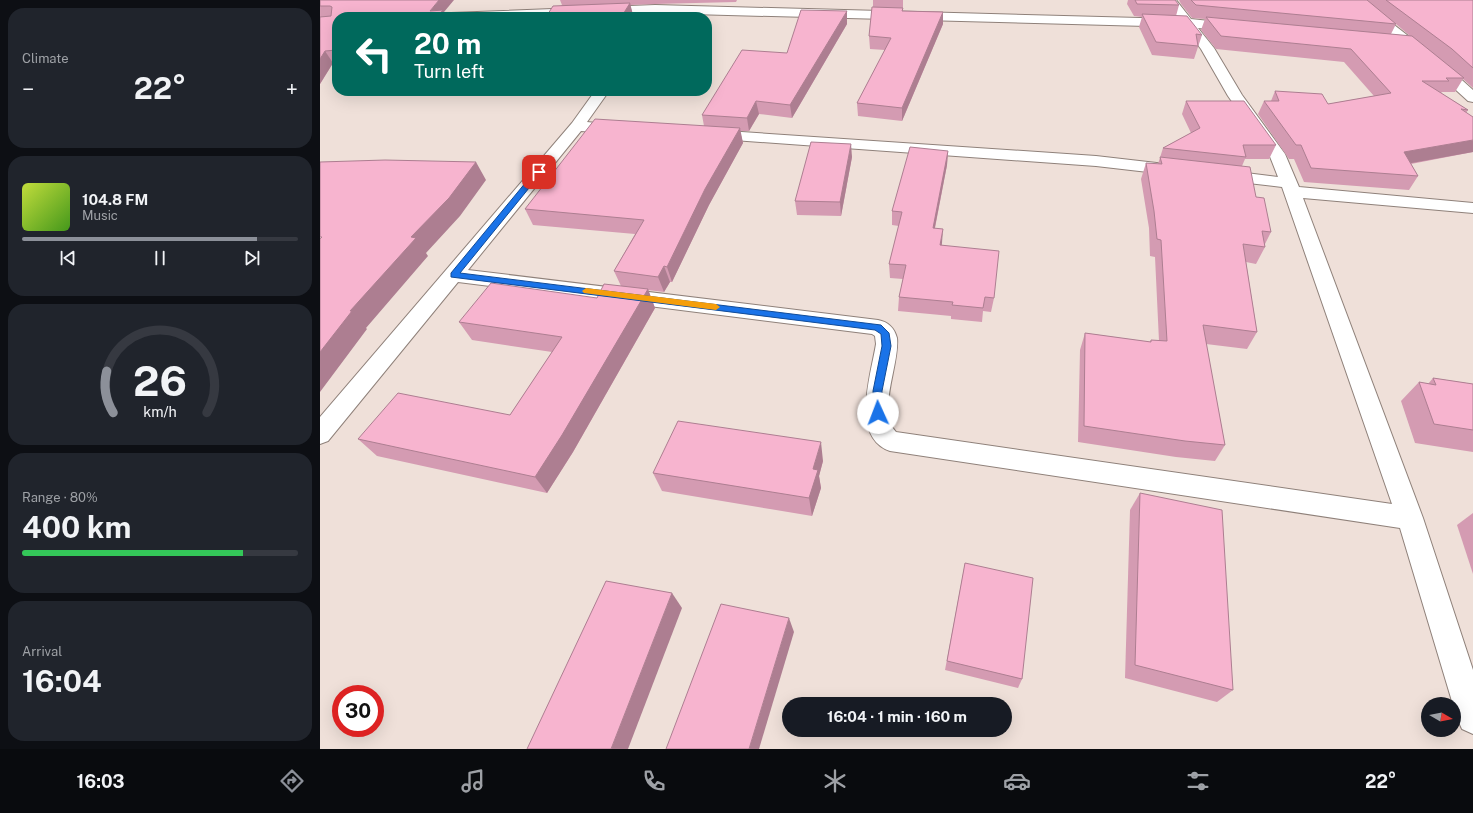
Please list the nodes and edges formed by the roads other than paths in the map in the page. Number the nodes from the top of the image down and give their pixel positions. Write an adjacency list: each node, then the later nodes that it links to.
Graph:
1 (1170, 0): 5 (street)
2 (1355, 0): 8 (street)
3 (654, 9): 4 (street); 5 (street)
4 (485, 12)
5 (1189, 22): 6 (street); 14 (street)
6 (1246, 28)
7 (1386, 41): 8 (street)
8 (1410, 43): 10 (street)
9 (598, 96): 11 (street)
10 (1473, 98)
11 (577, 126): 12 (street); 16 (street)
12 (632, 129)
13 (695, 134): 14 (street)
14 (1291, 187): 15 (street); 18 (street)
15 (1473, 208)
16 (454, 275): 17 (street); 18 (street)
17 (320, 434)
18 (1410, 518): 19 (street)
19 (1473, 718)

